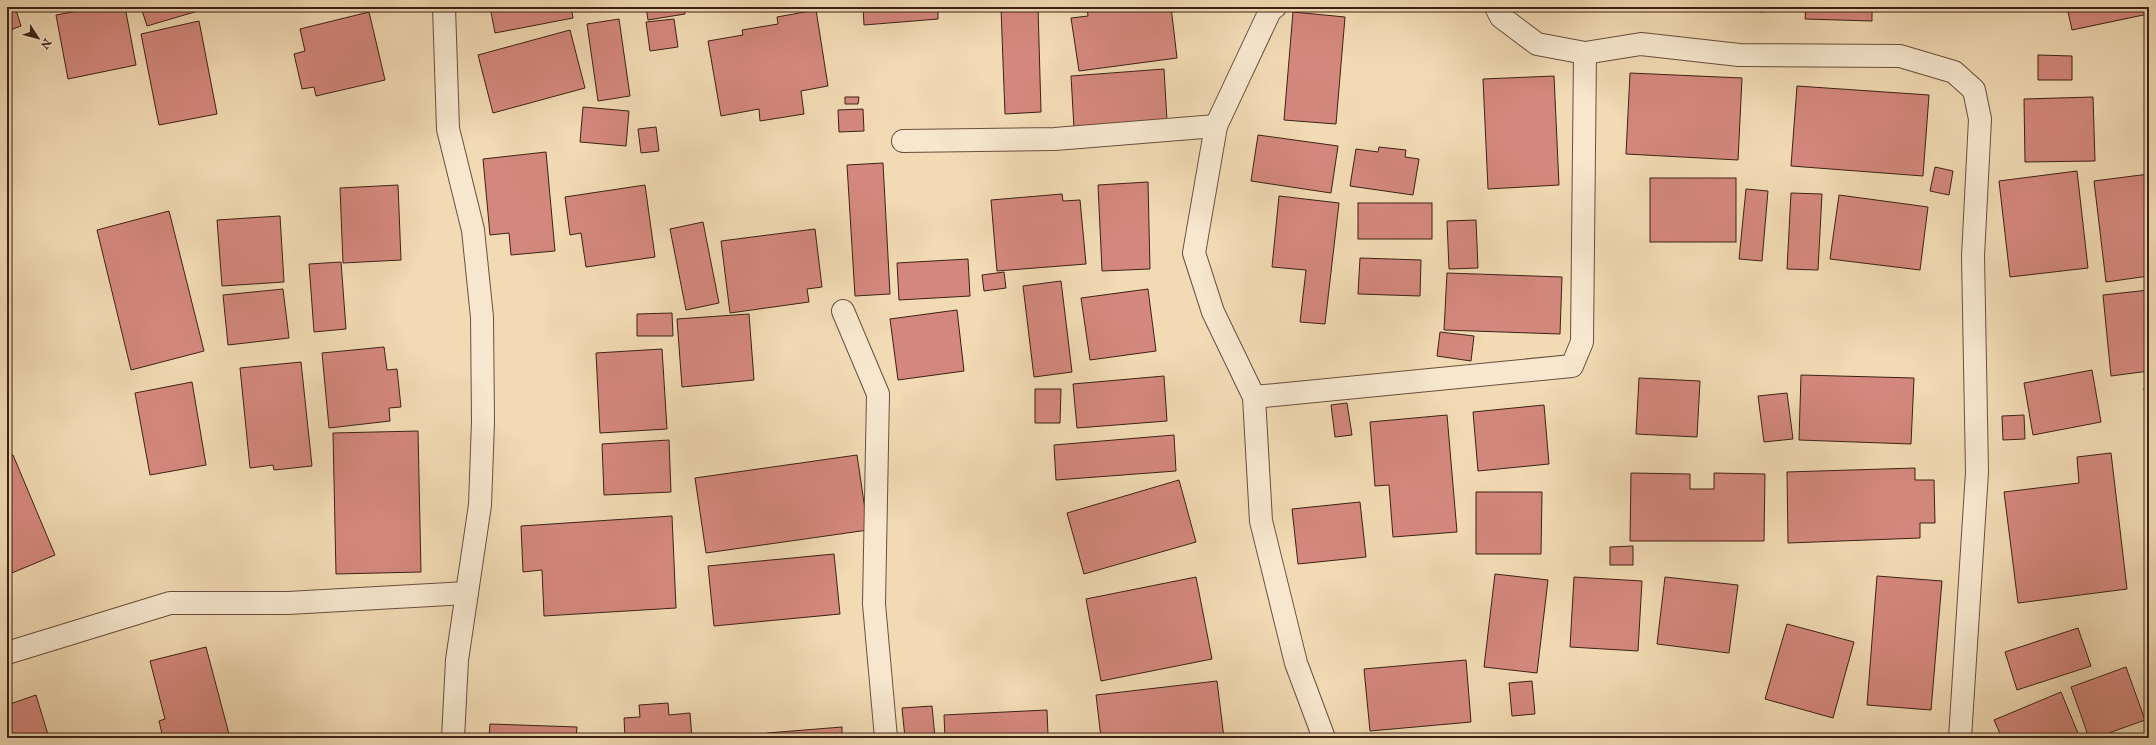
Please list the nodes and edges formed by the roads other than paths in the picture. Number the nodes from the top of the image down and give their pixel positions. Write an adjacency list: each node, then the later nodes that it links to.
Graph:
1 (444, 7): 9 (street)
2 (1275, 7): 5 (street)
3 (1496, 7): 4 (street)
4 (1585, 53): 8 (street); 14 (street)
5 (1216, 126): 6 (street); 8 (street)
6 (903, 141)
7 (843, 311): 12 (street)
8 (1254, 397): 13 (street)
9 (467, 592): 10 (street); 11 (street)
10 (7, 653)
11 (453, 738)
12 (886, 738)
13 (1324, 738)
14 (1960, 738)

